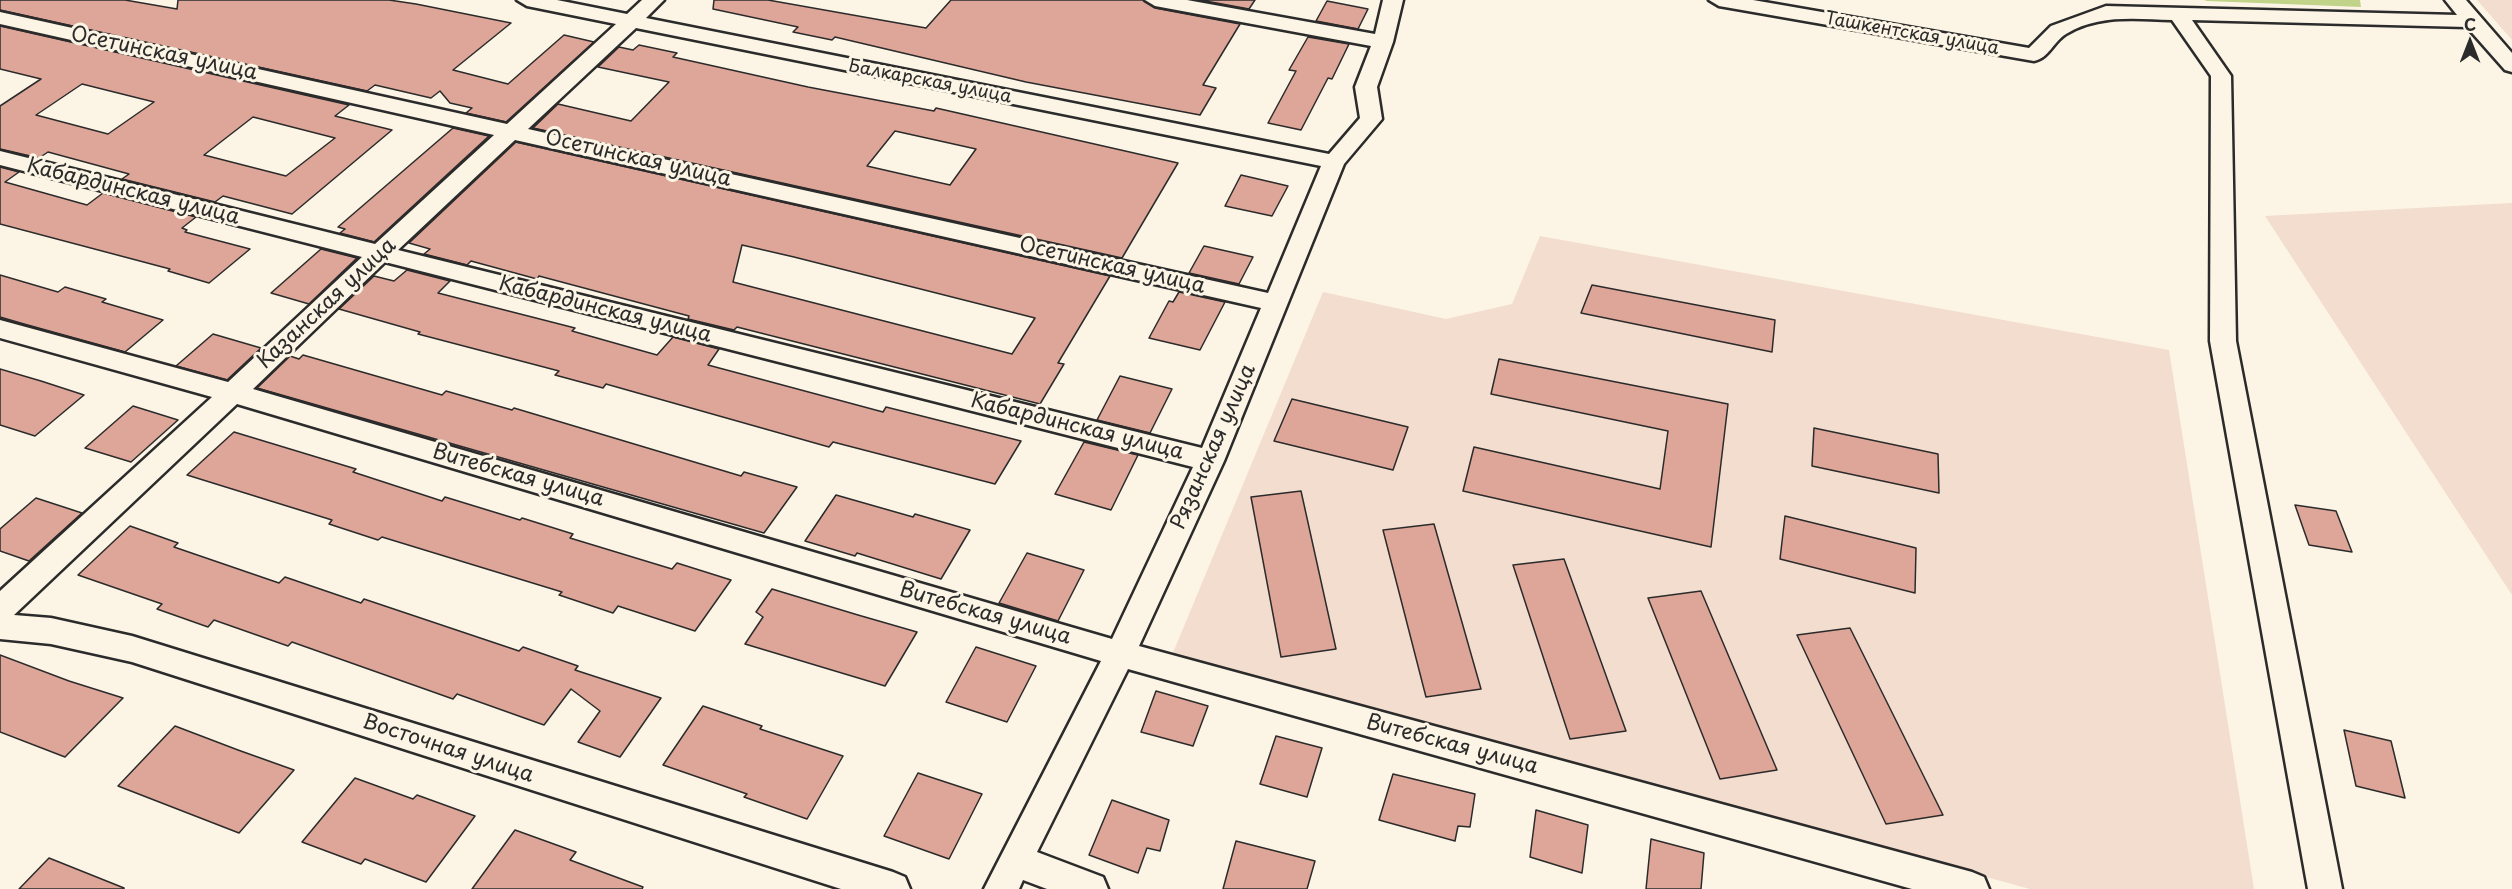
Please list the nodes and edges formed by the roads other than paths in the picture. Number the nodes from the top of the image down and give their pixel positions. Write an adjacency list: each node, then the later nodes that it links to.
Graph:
1 (527, 0): 10 (street, Балкарская улица)
2 (654, 0): 10 (street, Казанская улица)
3 (1155, 0): 11 (street)
4 (1393, 0): 11 (street, Рязанская улица)
5 (1719, 0): 7 (street, Ташкентская улица)
6 (2455, 0): 9 (street)
7 (2176, 7): 9 (street); 28 (street)
8 (0, 18): 13 (street, Осетинская улица)
9 (2473, 21): 12 (street)
10 (631, 22): 13 (street, Казанская улица); 15 (street, Балкарская улица)
11 (1383, 42): 15 (street, Рязанская улица)
12 (2512, 66)
13 (514, 131): 16 (street, Казанская улица); 17 (street, Осетинская улица)
14 (0, 158): 16 (street, Кабардинская улица)
15 (1334, 162): 17 (street, Рязанская улица)
16 (379, 254): 19 (street, Казанская улица); 20 (street, Кабардинская улица)
17 (1276, 303): 20 (street, Рязанская улица)
18 (0, 329): 19 (street, Витебская улица)
19 (233, 393): 21 (street, Казанская улица); 23 (street, Витебская улица)
20 (1210, 461): 23 (street, Рязанская улица)
21 (0, 609)
22 (0, 626): 25 (street, Восточная улица)
23 (1120, 654): 24 (street, Рязанская улица); 27 (street, Витебская улица)
24 (1009, 875): 26 (street)
25 (893, 889)
26 (1091, 889)
27 (1972, 889)
28 (2325, 889)

